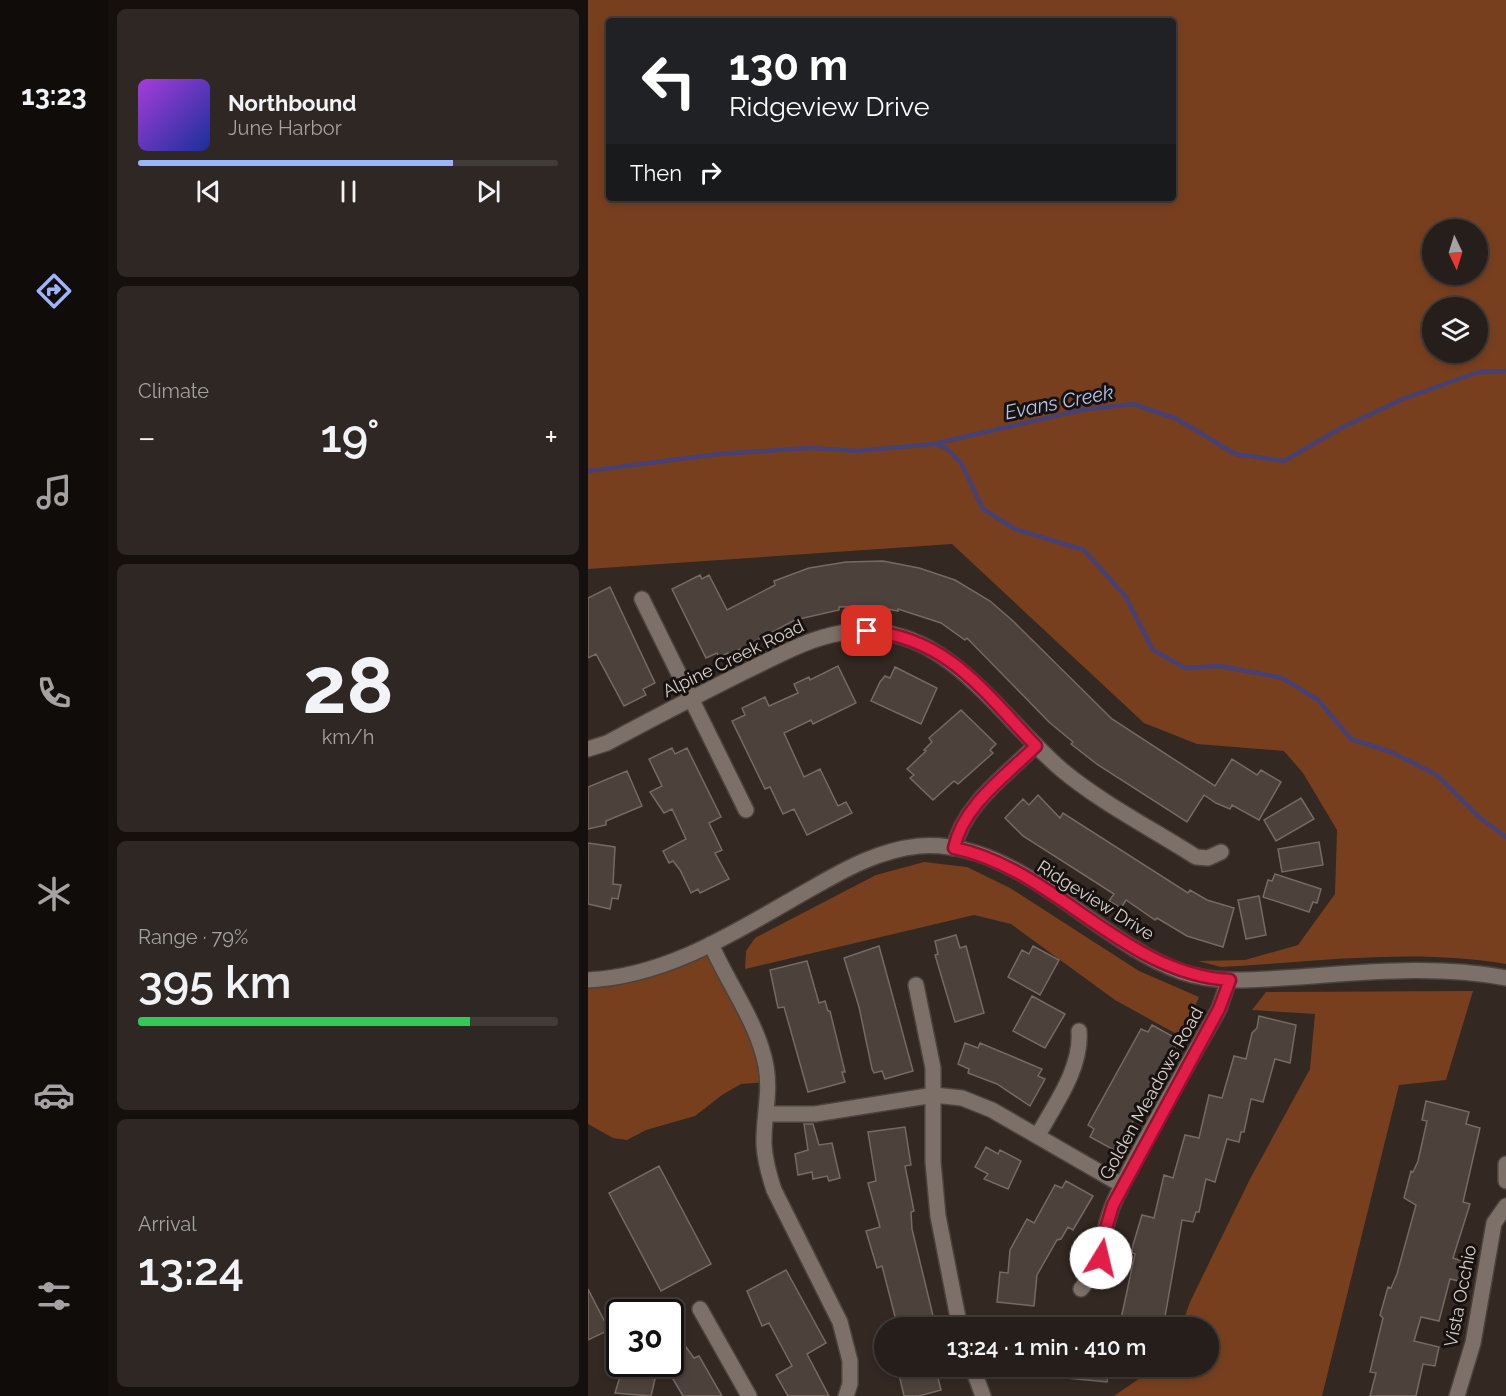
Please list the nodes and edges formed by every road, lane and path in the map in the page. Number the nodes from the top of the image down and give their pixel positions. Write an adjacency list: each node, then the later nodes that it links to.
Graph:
1 (642, 599): 2 (street)
2 (691, 698): 3 (street, Alpine Creek Road); 4 (street, Alpine Creek Road); 5 (street)
3 (1036, 746): 6 (street); 7 (street, Alpine Creek Road)
4 (588, 749)
5 (746, 810)
6 (954, 848): 8 (street, Ridgeview Drive); 11 (street, Ridgeview Drive)
7 (1221, 852)
8 (711, 944): 10 (street, Ridgeview Drive); 15 (street)
9 (1506, 978): 11 (street, Ridgeview Drive)
10 (588, 980)
11 (1230, 980): 19 (street, Golden Meadows Road)
12 (916, 985): 14 (street)
13 (1079, 1031): 16 (street)
14 (933, 1095): 15 (street); 16 (street); 23 (street)
15 (766, 1114): 26 (street)
16 (1038, 1135): 19 (street)
17 (1506, 1164): 18 (street)
18 (1506, 1181)
19 (1122, 1185): 21 (street, Golden Meadows Road)
20 (1506, 1206): 28 (street, Vista Occhio)
21 (1081, 1289)
22 (700, 1310): 25 (street)
23 (958, 1317)
24 (976, 1377): 27 (street)
25 (749, 1396)
26 (846, 1396)
27 (983, 1396)
28 (1457, 1396)

